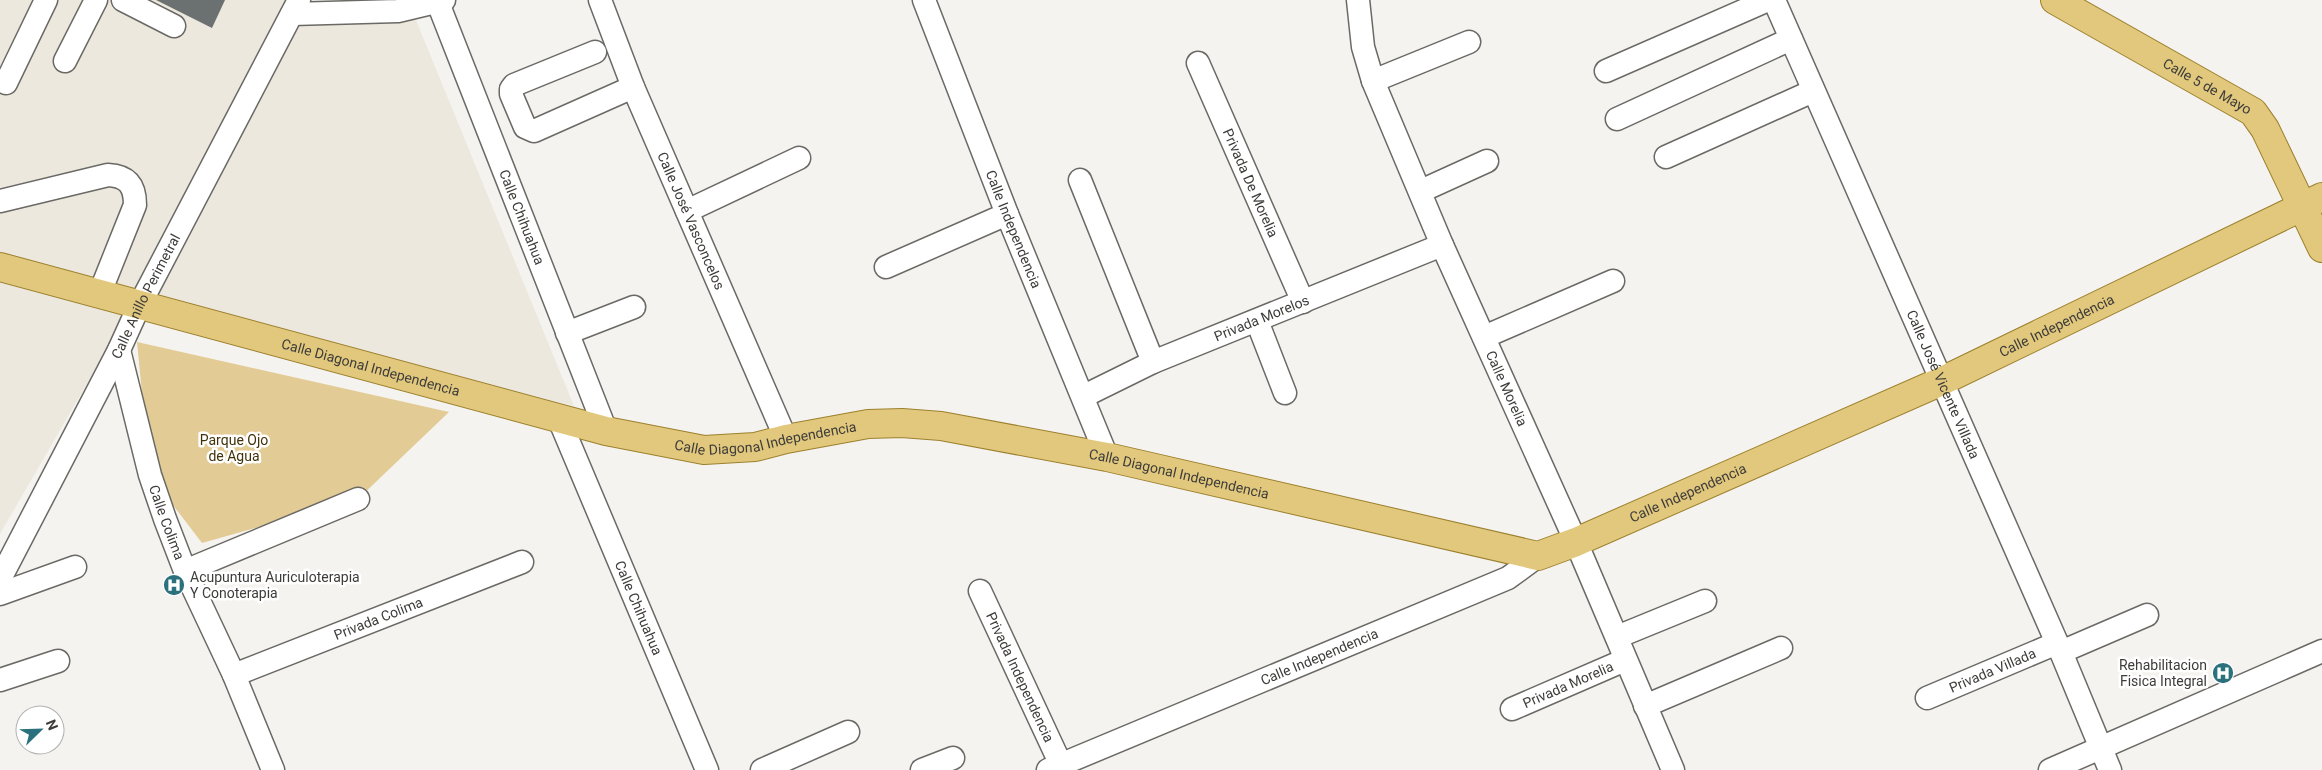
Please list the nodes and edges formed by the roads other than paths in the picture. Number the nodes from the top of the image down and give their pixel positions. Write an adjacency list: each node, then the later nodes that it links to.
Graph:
1 (46, 0): 20 (street)
2 (96, 0): 16 (street)
3 (123, 0): 12 (street)
4 (600, 0): 21 (street, Calle José Vasconcelos)
5 (924, 0): 32 (street, Calle Independencia)
6 (1358, 0): 19 (street, Calle Morelia)
7 (1768, 0): 18 (street)
8 (1774, 0): 13 (street, Calle José Vicente Villada)
9 (2056, 0): 30 (main road, Calle 5 de Mayo)
10 (441, 1): 11 (street, Calle Anillo Perimetral); 43 (street, Calle Chihuahua)
11 (296, 7): 40 (street, Calle Anillo Perimetral)
12 (174, 26)
13 (1791, 39): 22 (street, Calle José Vicente Villada); 23 (street)
14 (1469, 42): 19 (street)
15 (595, 52): 21 (street)
16 (65, 61)
17 (1198, 63): 39 (street, Privada De Morelia)
18 (1606, 71)
19 (1373, 81): 28 (street, Calle Morelia)
20 (6, 83)
21 (633, 87): 31 (street, Calle José Vasconcelos)
22 (1813, 91): 24 (street); 47 (street, Calle José Vicente Villada)
23 (1617, 119)
24 (1666, 157)
25 (799, 158): 31 (street)
26 (1487, 161): 28 (street)
27 (1080, 180): 46 (street)
28 (1421, 191): 33 (street, Calle Morelia)
29 (0, 201): 38 (street)
30 (2312, 202): 34 (main road, Calle 5 de Mayo); 47 (main road, Calle Independencia)
31 (687, 211): 52 (street, Calle José Vasconcelos)
32 (1007, 214): 36 (street); 49 (street, Calle Independencia)
33 (1442, 245): 39 (street, Privada Morelos); 44 (street, Calle Morelia)
34 (2322, 248)
35 (0, 267): 38 (main road, Calle Diagonal Independencia)
36 (886, 267)
37 (1613, 281): 44 (street)
38 (99, 295): 40 (main road, Calle Diagonal Independencia)
39 (1302, 302): 42 (street, Privada Morelos)
40 (139, 306): 45 (street, Calle Anillo Perimetral); 50 (main road, Calle Diagonal Independencia)
41 (634, 307): 43 (street)
42 (1257, 321): 46 (street, Privada Morelos); 48 (street)
43 (567, 333): 51 (street, Calle Chihuahua)
44 (1484, 336): 55 (street, Calle Morelia)
45 (119, 350): 59 (street, Calle Colima); 60 (street, Calle Anillo Perimetral)
46 (1152, 362): 49 (street, Privada Morelos)
47 (1942, 381): 55 (main road, Calle Independencia); 67 (street, Calle José Vicente Villada)
48 (1285, 393)
49 (1084, 396): 53 (street, Calle Independencia)
50 (559, 419): 51 (main road, Calle Diagonal Independencia); 81 (street, Calle Chihuahua)
51 (606, 431): 52 (main road, Calle Diagonal Independencia)
52 (786, 439): 53 (main road, Calle Diagonal Independencia)
53 (1107, 457): 56 (main road, Calle Diagonal Independencia)
54 (358, 499): 59 (street)
55 (1576, 542): 56 (main road, Calle Independencia); 65 (street, Calle Morelia)
56 (1538, 556): 79 (street, Calle Independencia)
57 (522, 562): 71 (street, Privada Colima)
58 (75, 567): 62 (street)
59 (186, 571): 71 (street, Calle Colima)
60 (0, 579)
61 (980, 591): 79 (street, Privada Independencia)
62 (0, 594)
63 (1705, 601): 65 (street)
64 (2147, 615): 67 (street, Privada Villada)
65 (1617, 637): 69 (street, Calle Morelia)
66 (1781, 648): 74 (street)
67 (2059, 648): 73 (street, Privada Villada); 77 (street, Calle José Vicente Villada)
68 (2322, 651): 77 (street)
69 (1626, 660): 74 (street, Calle Morelia); 75 (street, Privada Morelia)
70 (58, 661): 72 (street)
71 (234, 675): 80 (street, Calle Colima)
72 (0, 680)
73 (1927, 698)
74 (1645, 706): 84 (street, Calle Morelia)
75 (1512, 710)
76 (848, 732): 82 (street)
77 (2101, 747): 85 (street); 86 (street, Calle José Vicente Villada)
78 (954, 758): 83 (street)
79 (1052, 768)
80 (272, 770)
81 (707, 770)
82 (762, 770)
83 (922, 770)
84 (1673, 770)
85 (2050, 770)
86 (2110, 770)

